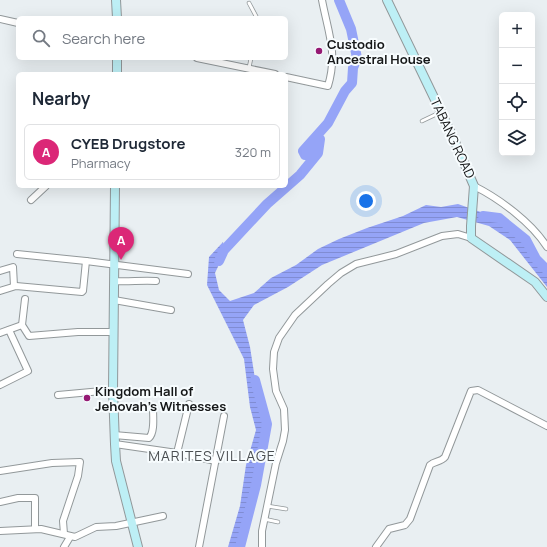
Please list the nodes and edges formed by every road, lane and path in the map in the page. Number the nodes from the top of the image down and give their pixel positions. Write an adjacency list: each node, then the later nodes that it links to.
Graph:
1 (116, 0): 5 (main road)
2 (322, 0): 15 (street)
3 (387, 0): 16 (main road, TABANG ROAD)
4 (249, 3): 6 (lane)
5 (117, 16)
6 (256, 16)
7 (0, 19): 8 (street)
8 (16, 23)
9 (117, 60): 13 (main road)
10 (207, 60): 12 (street)
11 (251, 60): 12 (lane)
12 (249, 68): 14 (street)
13 (116, 72)
14 (266, 72)
15 (288, 76)
16 (441, 112): 17 (lane); 18 (main road, TABANG ROAD)
17 (422, 121)
18 (474, 186): 22 (main road, TABANG ROAD); 23 (street)
19 (44, 188): 21 (street)
20 (115, 188): 26 (main road)
21 (31, 200)
22 (471, 238): 33 (main road); 53 (street)
23 (547, 247)
24 (17, 254): 25 (street)
25 (86, 261): 26 (street); 31 (street)
26 (114, 264): 28 (street); 29 (main road)
27 (0, 271): 31 (street)
28 (188, 274)
29 (114, 281): 30 (street); 35 (main road)
30 (156, 281)
31 (14, 286): 32 (street)
32 (0, 291)
33 (547, 297)
34 (25, 299): 37 (street)
35 (114, 300): 36 (street); 39 (main road)
36 (171, 310)
37 (22, 325): 38 (street); 39 (street)
38 (9, 330): 40 (street); 41 (street)
39 (114, 332): 42 (main road)
40 (0, 333)
41 (0, 385)
42 (113, 390): 43 (street); 48 (main road)
43 (58, 395)
44 (189, 404): 49 (street)
45 (153, 408): 48 (street)
46 (224, 416): 50 (street)
47 (547, 426): 66 (street)
48 (114, 440): 49 (street); 57 (main road)
49 (177, 453): 50 (street)
50 (216, 461): 64 (street)
51 (0, 471): 61 (street)
52 (0, 502): 59 (street)
53 (267, 506): 54 (lane); 56 (street)
54 (286, 509)
55 (163, 516): 57 (street)
56 (264, 519): 58 (lane); 65 (street)
57 (132, 522): 61 (street); 63 (main road)
58 (278, 522)
59 (35, 529): 60 (street); 61 (street)
60 (0, 531)
61 (66, 536): 62 (street)
62 (64, 547)
63 (138, 547)
64 (200, 547)
65 (262, 547)
66 (376, 547)

